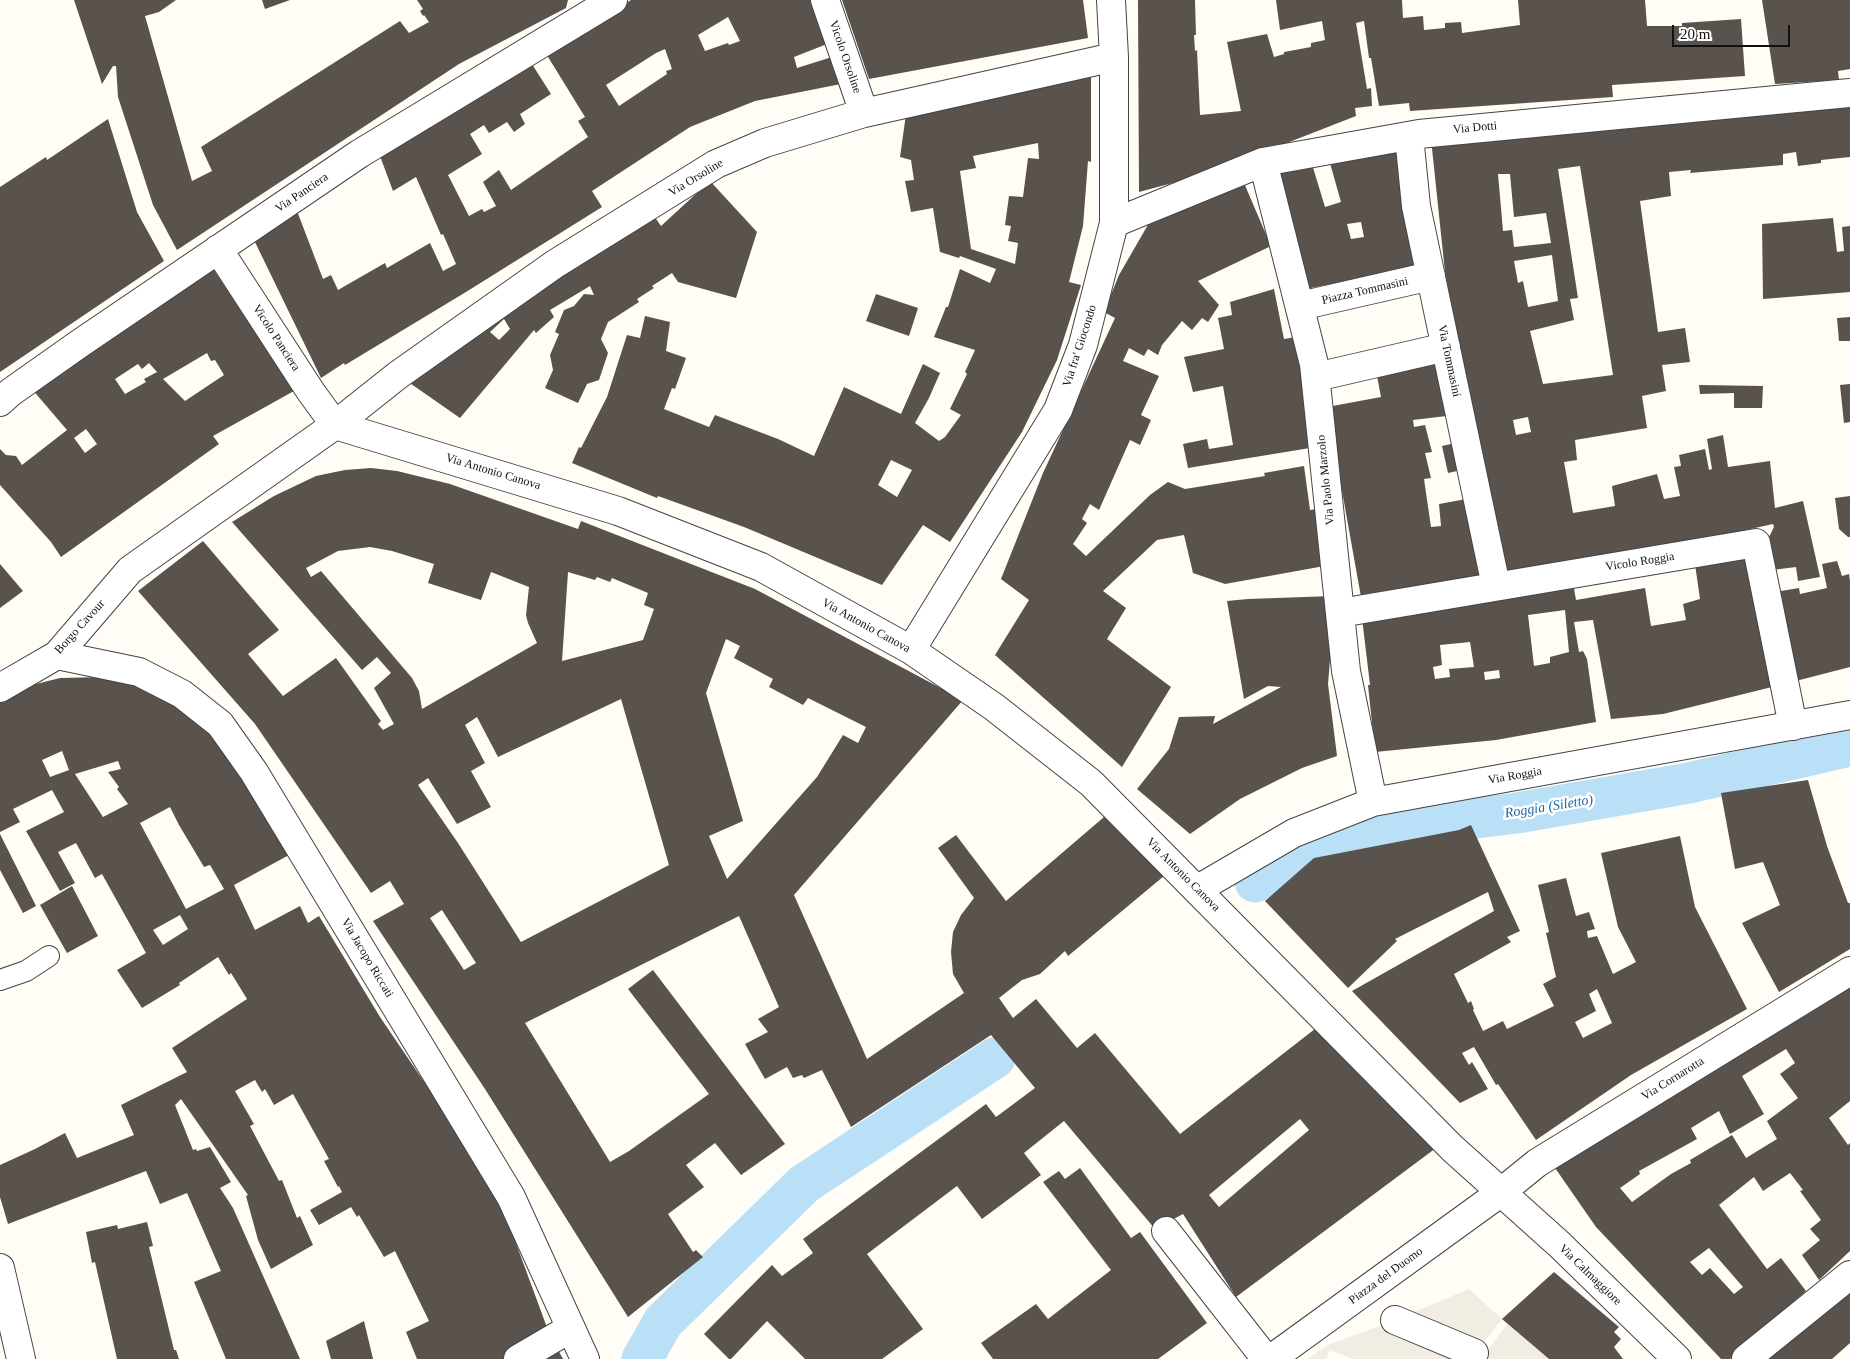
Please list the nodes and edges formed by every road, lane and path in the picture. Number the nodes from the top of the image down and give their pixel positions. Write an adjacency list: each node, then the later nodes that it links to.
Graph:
1 (613, 0): 10 (street, Via Panciera)
2 (825, 0): 6 (street, Vicolo Orsoline)
3 (1111, 0): 4 (street, Via fra' Giocondo)
4 (1114, 57): 6 (street, Via Orsoline); 9 (street, Via fra' Giocondo)
5 (1850, 93): 7 (street, Via Dotti)
6 (864, 113): 16 (street, Via Orsoline)
7 (1409, 136): 8 (street, Via Dotti); 11 (street, Via Tommasini)
8 (1263, 162): 9 (street, Via Dotti); 12 (street, Via Paolo Marzolo)
9 (1114, 223): 19 (street, Via fra' Giocondo)
10 (218, 249): 15 (street, Via Panciera); 16 (street, Vicolo Panciera)
11 (1431, 276): 12 (street, Piazza Tommasini); 13 (street, Via Tommasini)
12 (1300, 306): 14 (street, Via Paolo Marzolo)
13 (1446, 347): 14 (street); 17 (street, Via Tommasini)
14 (1316, 377): 18 (street, Via Paolo Marzolo)
15 (0, 402)
16 (335, 425): 19 (street, Via Antonio Canova); 20 (street, Borgo Cavour)
17 (1496, 586): 18 (street, Vicolo Roggia); 23 (street, Vicolo Roggia)
18 (1340, 614): 24 (street, Via Paolo Marzolo)
19 (910, 650): 25 (street, Via Antonio Canova)
20 (57, 655): 21 (street, Borgo Cavour); 34 (street, Via Jacopo Riccati)
21 (0, 688)
22 (1850, 715): 23 (street, Via Roggia)
23 (1793, 726): 24 (street, Via Roggia)
24 (1373, 802): 25 (street, Via Roggia)
25 (1198, 889): 29 (street, Via Antonio Canova)
26 (49, 956): 28 (lane)
27 (1850, 971): 29 (street, Via Cornarotta)
28 (0, 980)
29 (1500, 1193): 40 (street, Piazza del Duomo); 41 (street, Via Calmaggiore)
30 (1166, 1231): 39 (street)
31 (0, 1268): 36 (street)
32 (1850, 1274): 42 (street)
33 (1395, 1320): 35 (street)
34 (571, 1328): 37 (street); 38 (street, Via Jacopo Riccati)
35 (1481, 1356)
36 (21, 1359)
37 (518, 1359)
38 (585, 1359)
39 (1266, 1359)
40 (1271, 1359)
41 (1677, 1359)
42 (1746, 1359)

